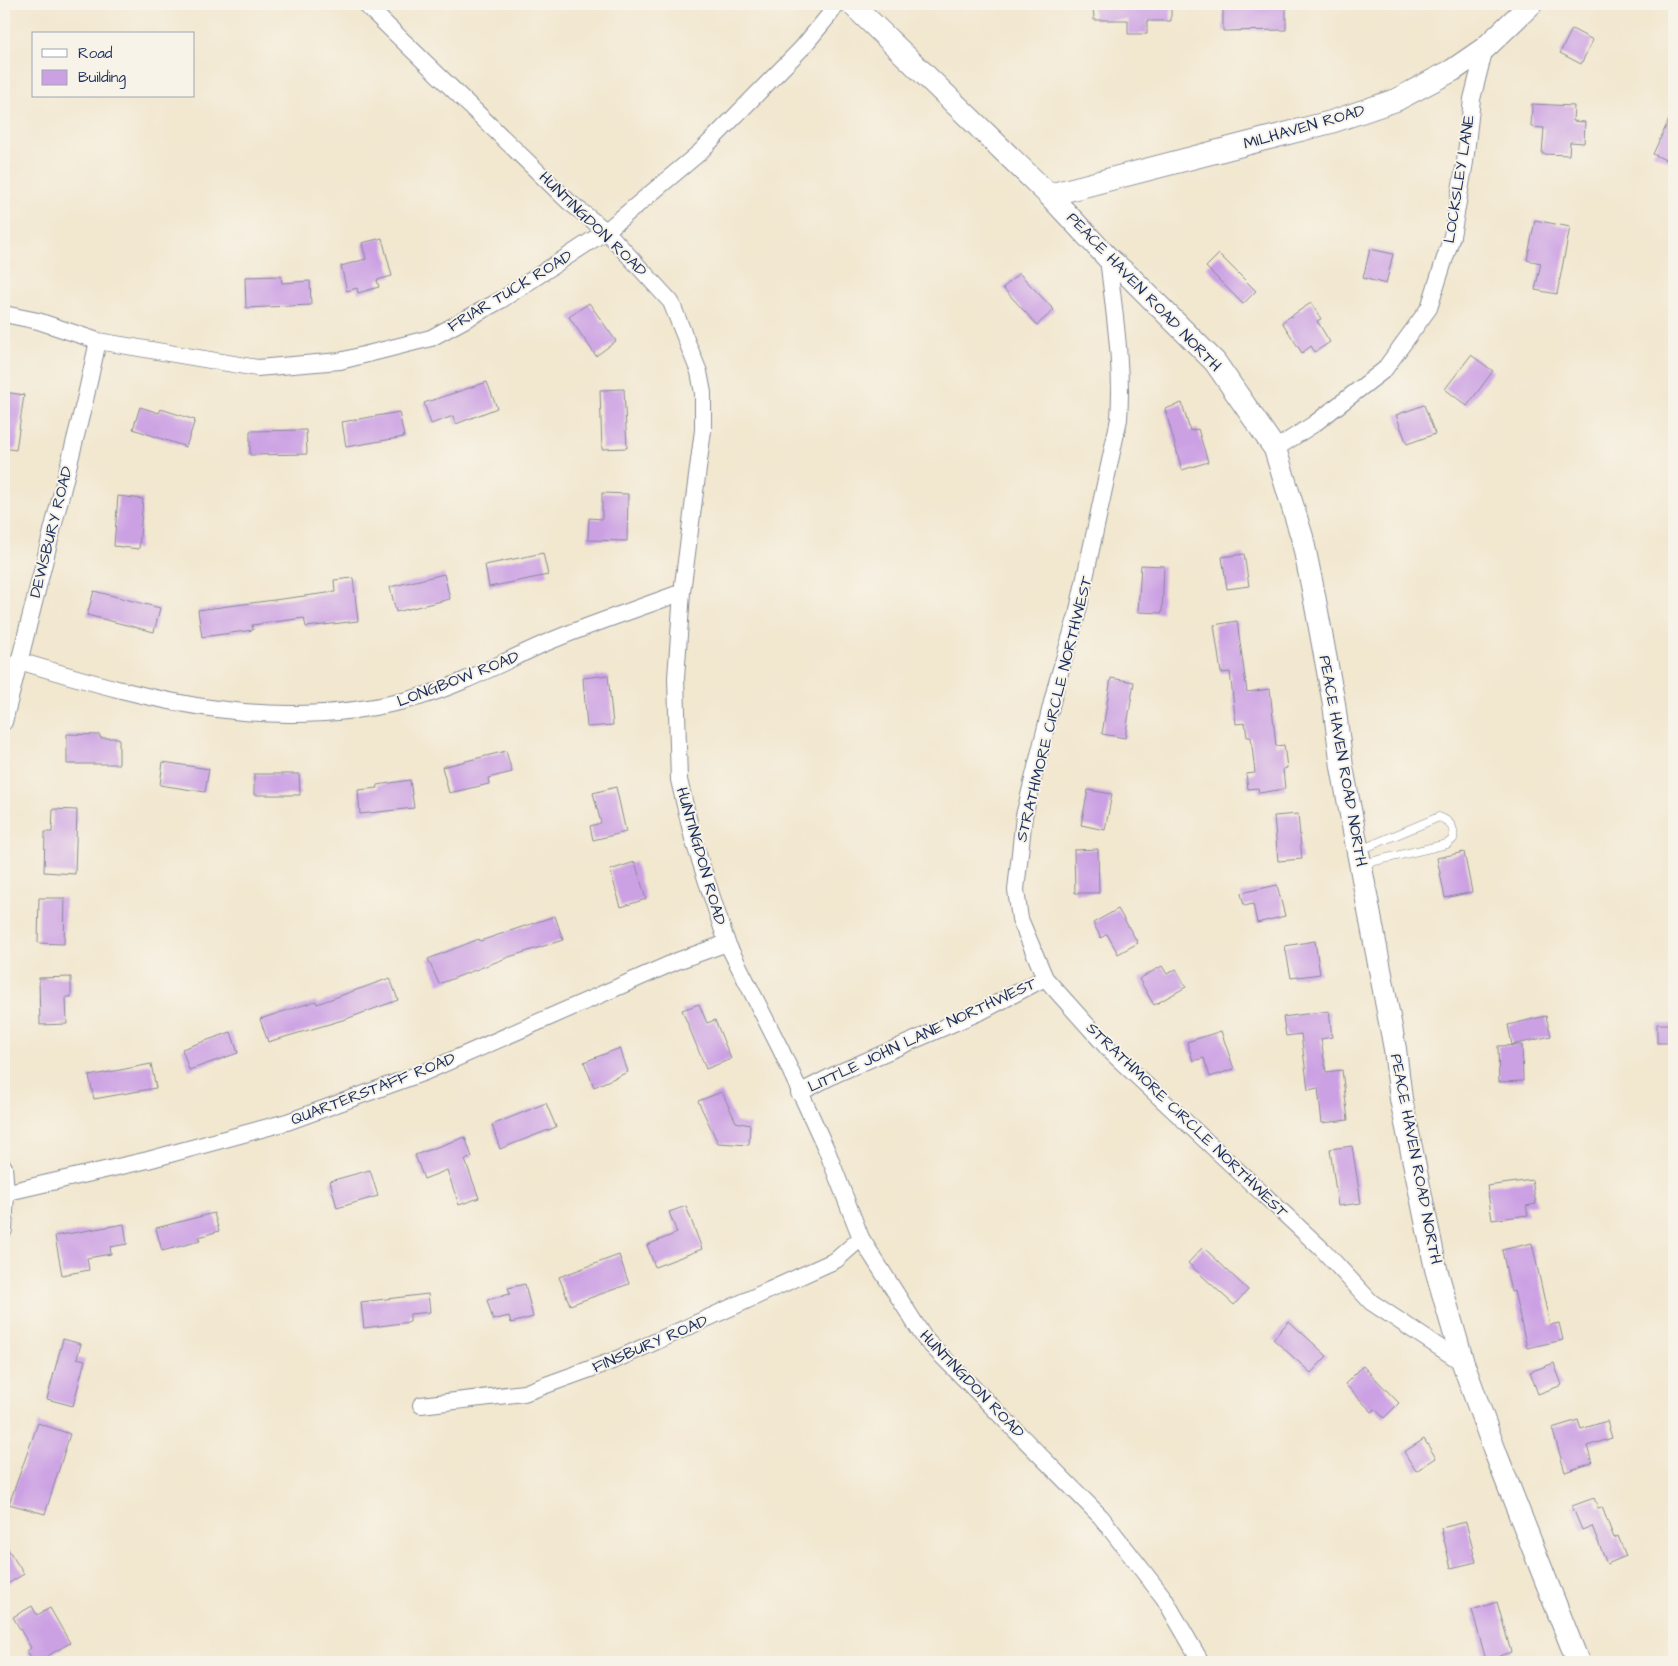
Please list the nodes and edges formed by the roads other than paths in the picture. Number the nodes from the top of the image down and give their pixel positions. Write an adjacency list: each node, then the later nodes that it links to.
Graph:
1 (366, 4): 7 (street, HUNTINGDON ROAD)
2 (836, 4): 7 (street, FRIAR TUCK ROAD)
3 (852, 4): 6 (main road, PEACE HAVEN ROAD NORTH)
4 (1531, 4): 5 (main road, MILHAVEN ROAD)
5 (1485, 48): 6 (main road, MILHAVEN ROAD); 11 (street, LOCKSLEY LANE)
6 (1049, 194): 8 (main road, PEACE HAVEN ROAD NORTH)
7 (606, 231): 10 (street, FRIAR TUCK ROAD); 12 (street, HUNTINGDON ROAD)
8 (1108, 258): 11 (main road, PEACE HAVEN ROAD NORTH); 17 (street, STRATHMORE CIRCLE NORTHWEST)
9 (4, 314): 10 (street, FRIAR TUCK ROAD)
10 (98, 341): 13 (street, DEWSBURY ROAD)
11 (1275, 449): 15 (main road, PEACE HAVEN ROAD NORTH)
12 (682, 592): 13 (street, LONGBOW ROAD); 16 (street, HUNTINGDON ROAD)
13 (20, 661): 14 (street, DEWSBURY ROAD)
14 (4, 722)
15 (1360, 857): 15 (lane); 23 (main road, PEACE HAVEN ROAD NORTH)
16 (727, 943): 18 (street, HUNTINGDON ROAD); 20 (street, QUARTERSTAFF ROAD)
17 (1045, 978): 18 (street, LITTLE JOHN LANE NORTHWEST); 23 (street, STRATHMORE CIRCLE NORTHWEST)
18 (799, 1093): 22 (street, HUNTINGDON ROAD)
19 (4, 1167): 20 (street)
20 (5, 1193): 21 (street)
21 (4, 1230)
22 (861, 1238): 24 (street, FINSBURY ROAD); 25 (street, HUNTINGDON ROAD)
23 (1463, 1363): 26 (main road, PEACE HAVEN ROAD NORTH)
24 (421, 1405)
25 (1201, 1662)
26 (1578, 1662)

